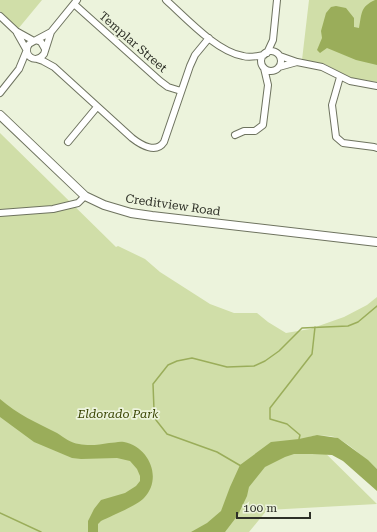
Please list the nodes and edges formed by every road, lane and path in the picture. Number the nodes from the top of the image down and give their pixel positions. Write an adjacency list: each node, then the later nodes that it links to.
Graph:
1 (166, 0): 7 (street)
2 (277, 0): 8 (street)
3 (75, 2): 6 (street); 24 (street, Templar Street)
4 (0, 16): 5 (street)
5 (16, 32): 9 (street); 11 (street)
6 (51, 32): 9 (street); 10 (street)
7 (209, 38): 14 (street); 24 (street)
8 (273, 40): 12 (street); 13 (street)
9 (35, 41): 10 (street); 11 (street)
10 (45, 50): 15 (street); 17 (street)
11 (26, 51): 15 (street); 19 (street)
12 (266, 54): 13 (street); 14 (street); 18 (street)
13 (279, 55): 16 (street); 20 (street)
14 (248, 57): 18 (street)
15 (36, 60): 17 (street); 19 (street)
16 (297, 62): 20 (street); 21 (street)
17 (54, 67): 26 (street)
18 (264, 67): 20 (street); 22 (street)
19 (19, 69): 25 (street)
20 (277, 69): 22 (street)
21 (340, 77): 23 (street); 30 (street)
22 (268, 85): 28 (street)
23 (377, 86)
24 (181, 91): 26 (street)
25 (0, 93)
26 (97, 107): 29 (street)
27 (0, 115): 31 (street, Creditview Road)
28 (235, 135)
29 (68, 142)
30 (377, 148)
31 (85, 196): 32 (street); 33 (street, Creditview Road)
32 (0, 213)
33 (377, 242)

